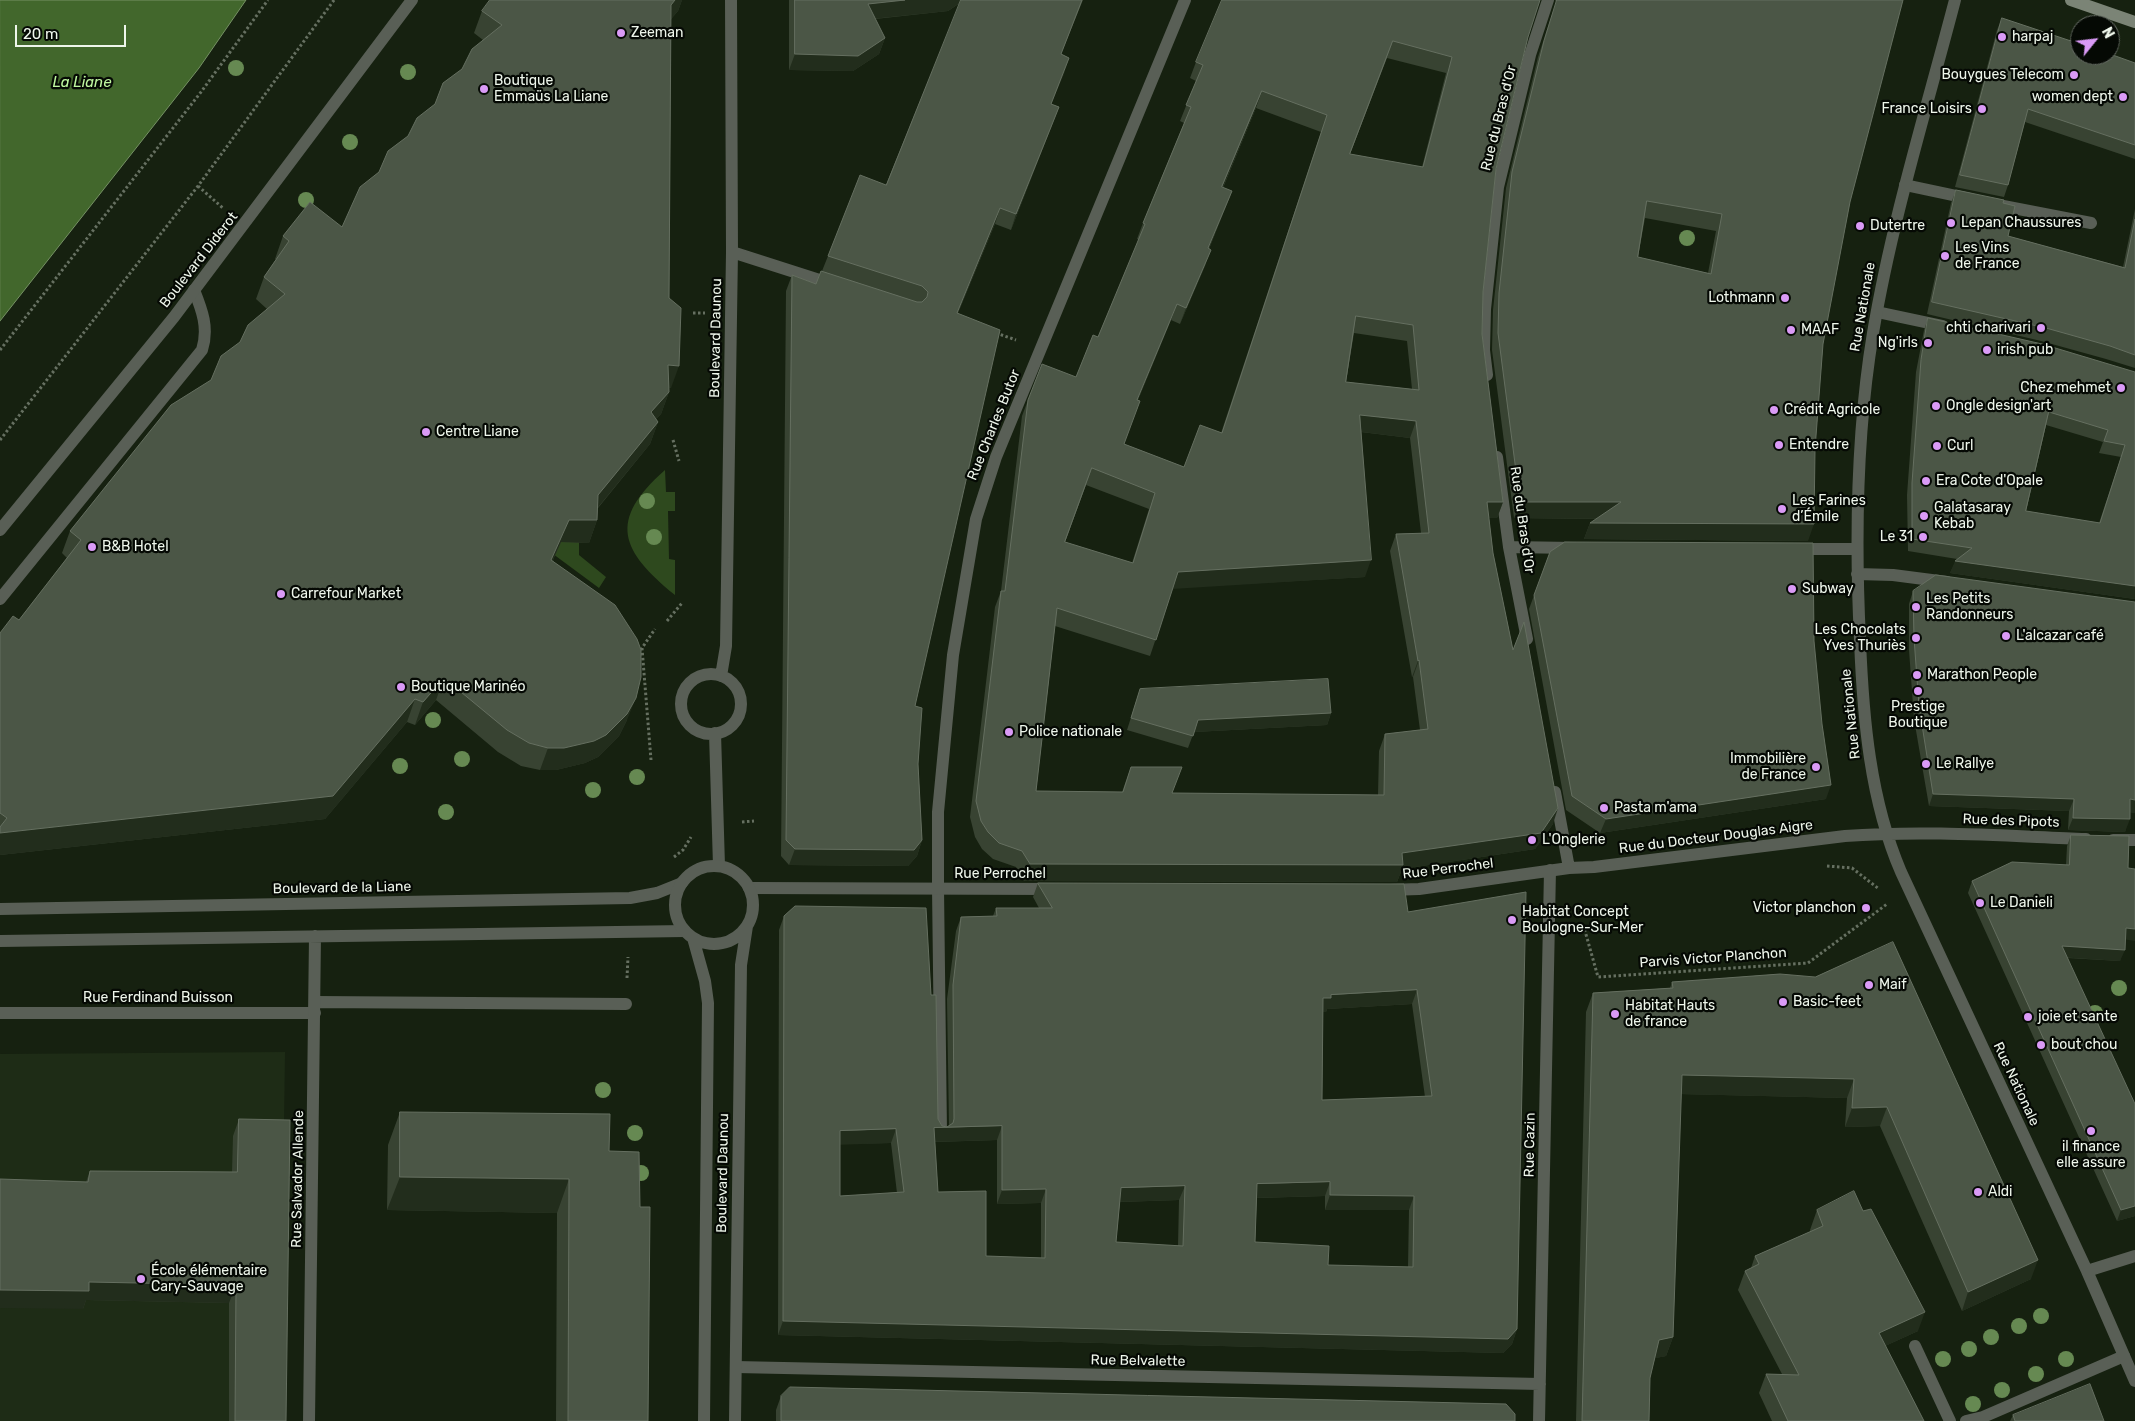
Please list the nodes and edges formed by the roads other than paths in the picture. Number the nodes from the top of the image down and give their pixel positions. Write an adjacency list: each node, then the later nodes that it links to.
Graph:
1 (412, 0): 11 (street, Boulevard Diderot)
2 (730, 0): 10 (street, Boulevard Daunou)
3 (1185, 0): 36 (street, Rue Charles Butor)
4 (1548, 0): 15 (street, Rue du Bras d'Or)
5 (1955, 0): 8 (street, Rue Nationale)
6 (2071, 0): 7 (main road)
7 (2135, 22)
8 (1905, 185): 9 (street); 13 (street, Rue Nationale)
9 (2091, 223)
10 (732, 252): 12 (street); 26 (street, Boulevard Daunou)
11 (194, 290): 17 (street, Boulevard Diderot); 24 (street)
12 (850, 290)
13 (1877, 312): 14 (street); 21 (street, Rue Nationale)
14 (1951, 328)
15 (1488, 390)
16 (1496, 449): 18 (street, Rue du Bras d'Or)
17 (0, 530)
18 (1509, 547): 19 (street); 25 (street, Rue du Bras d'Or)
19 (1588, 548)
20 (1785, 549): 21 (street)
21 (1857, 549): 22 (street, Rue Nationale)
22 (1858, 574): 23 (street); 29 (street, Rue Nationale)
23 (1964, 584)
24 (0, 600)
25 (1529, 654)
26 (721, 676): 27 (street); 27 (street)
27 (715, 733): 31 (street)
28 (1553, 779): 32 (street)
29 (1886, 833): 30 (street, Rue des Pipots); 32 (street, Rue du Docteur Douglas Aigre); 49 (street, Rue Nationale)
30 (2135, 840)
31 (719, 866): 34 (street); 35 (street)
32 (1569, 868): 33 (street, Rue du Docteur Douglas Aigre)
33 (1550, 870): 38 (street, Rue Perrochel); 54 (street, Rue Cazin)
34 (682, 882): 39 (street, Boulevard de la Liane); 41 (street)
35 (749, 888): 36 (street, Rue Perrochel); 40 (street)
36 (938, 888): 37 (street, Rue Perrochel); 47 (street, Rue Charles Butor)
37 (1066, 889)
38 (1380, 890)
39 (0, 909)
40 (747, 926): 41 (street); 52 (street, Boulevard Daunou)
41 (689, 934): 42 (street); 57 (street, Boulevard Daunou)
42 (314, 936): 43 (street); 45 (street, Rue Salvador Allende)
43 (0, 941)
44 (626, 1004): 45 (street, Rue Ferdinand Buisson)
45 (315, 1007): 46 (street, Rue Ferdinand Buisson); 56 (street, Rue Salvador Allende)
46 (0, 1013)
47 (941, 1133)
48 (2135, 1256): 49 (street)
49 (2086, 1271): 51 (street, Rue Nationale)
50 (1915, 1346): 60 (street)
51 (2124, 1356): 53 (street, Rue Nationale); 55 (street)
52 (736, 1367): 54 (street, Rue Belvalette); 58 (street, Boulevard Daunou)
53 (2135, 1381)
54 (1540, 1384): 59 (street, Rue Cazin)
55 (1983, 1419): 61 (street)
56 (309, 1421)
57 (704, 1421)
58 (735, 1421)
59 (1539, 1421)
60 (1950, 1421)
61 (1966, 1421)

